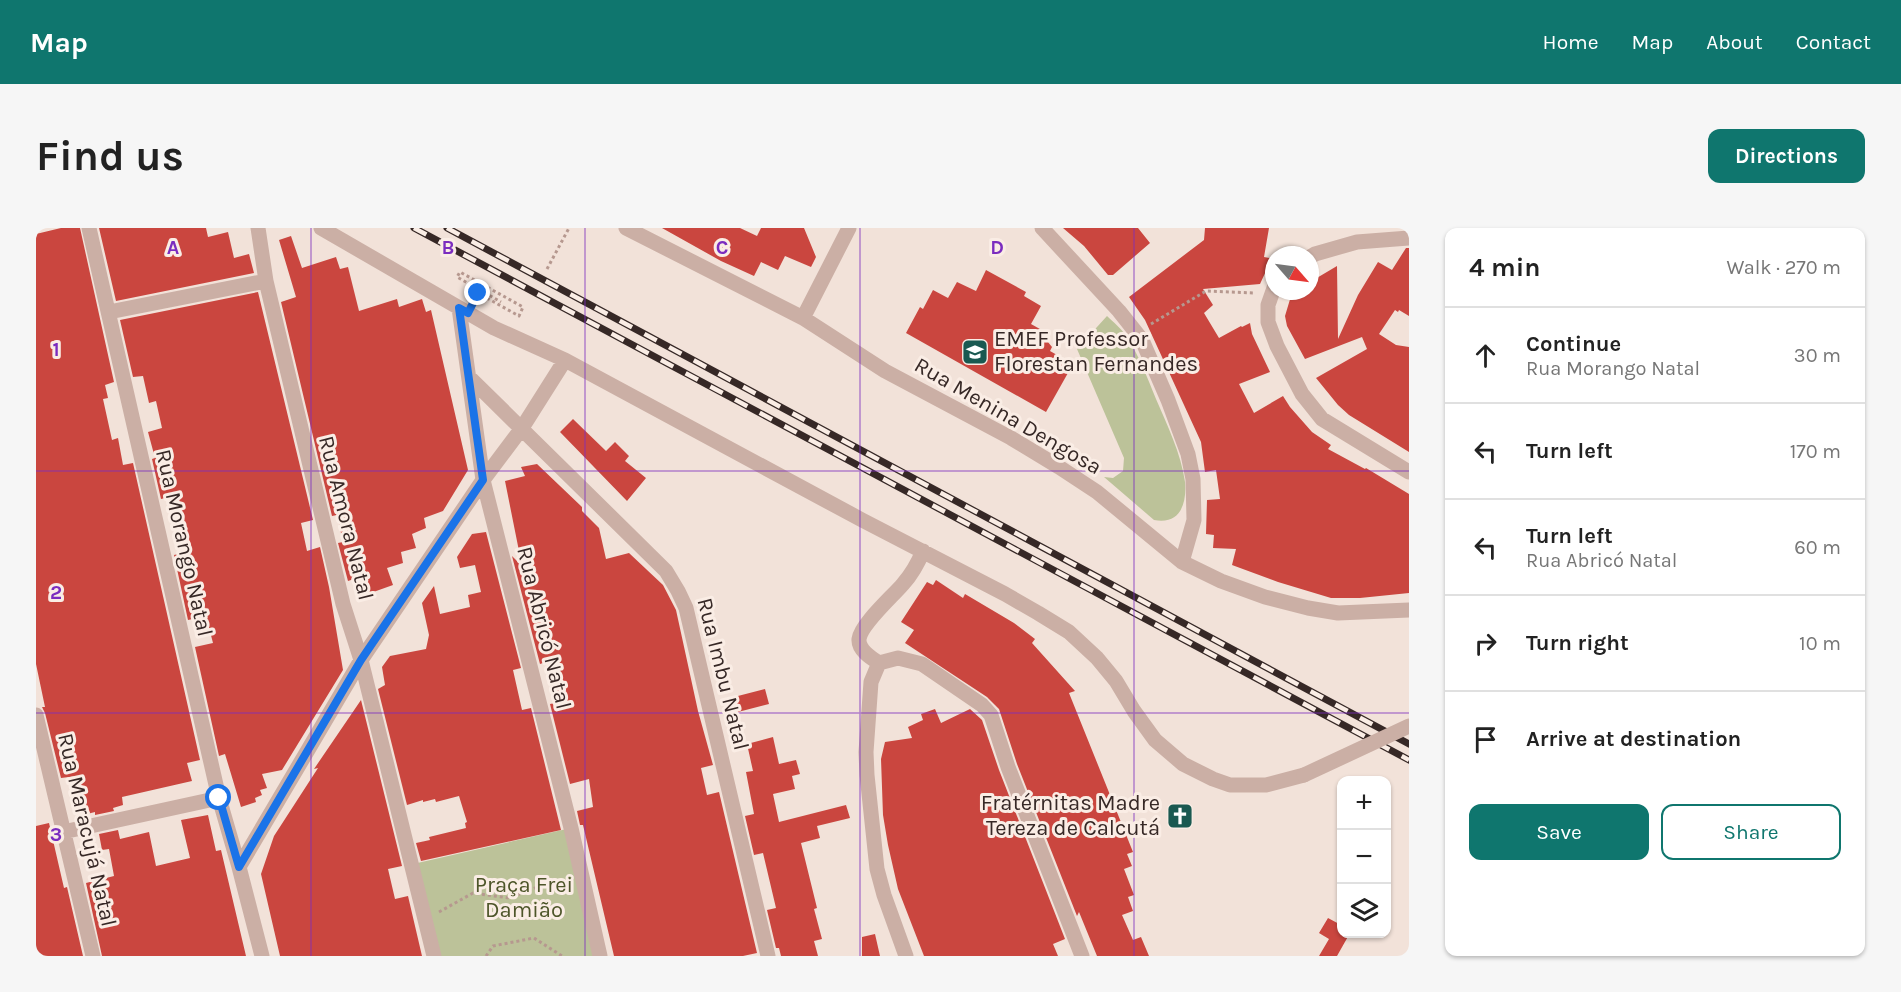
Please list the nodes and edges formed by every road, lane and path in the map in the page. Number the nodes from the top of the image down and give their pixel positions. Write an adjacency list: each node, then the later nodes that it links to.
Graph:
1 (89, 228): 16 (street, Rua Morango Natal)
2 (258, 228): 11 (street, Rua Amora Natal)
3 (321, 228): 15 (street)
4 (569, 228): 10 (path)
5 (626, 228): 17 (street, Rua Menina Dengosa)
6 (849, 228): 17 (street)
7 (1042, 228): 18 (street)
8 (1409, 238): 9 (street)
9 (1319, 253)
10 (547, 269)
11 (266, 281): 16 (street); 27 (street, Rua Amora Natal)
12 (1265, 291): 18 (path)
13 (1270, 300): 22 (street)
14 (501, 302): 15 (path)
15 (463, 310): 19 (street); 20 (street, Rua Abricó Natal)
16 (109, 312): 31 (street, Rua Morango Natal)
17 (803, 318): 25 (street, Rua Menina Dengosa)
18 (1136, 333): 25 (street)
19 (565, 360): 21 (street); 24 (street)
20 (468, 377): 21 (street, Rua Imbu Natal); 23 (street, Rua Abricó Natal)
21 (522, 428): 23 (street); 42 (street, Rua Imbu Natal)
22 (1409, 472)
23 (483, 480): 27 (street); 34 (street, Rua Abricó Natal)
24 (923, 551): 28 (street); 30 (street, bridge)
25 (1182, 562): 26 (street, Rua Menina Dengosa)
26 (1409, 610)
27 (361, 660): 33 (street); 35 (street, Rua Amora Natal)
28 (879, 663): 43 (street); 44 (street)
29 (36, 715): 32 (street, Rua Maracujá Natal)
30 (1409, 726)
31 (219, 798): 32 (street); 33 (street, Rua Morango Natal)
32 (63, 832): 36 (street, Rua Maracujá Natal)
33 (239, 867): 37 (street, Rua Morango Natal)
34 (584, 885): 35 (path); 41 (street, Rua Abricó Natal)
35 (426, 919): 38 (street, Rua Amora Natal)
36 (93, 956)
37 (262, 956)
38 (434, 956)
39 (486, 956): 40 (path)
40 (562, 956)
41 (600, 956)
42 (768, 956)
43 (906, 956)
44 (1082, 956)

